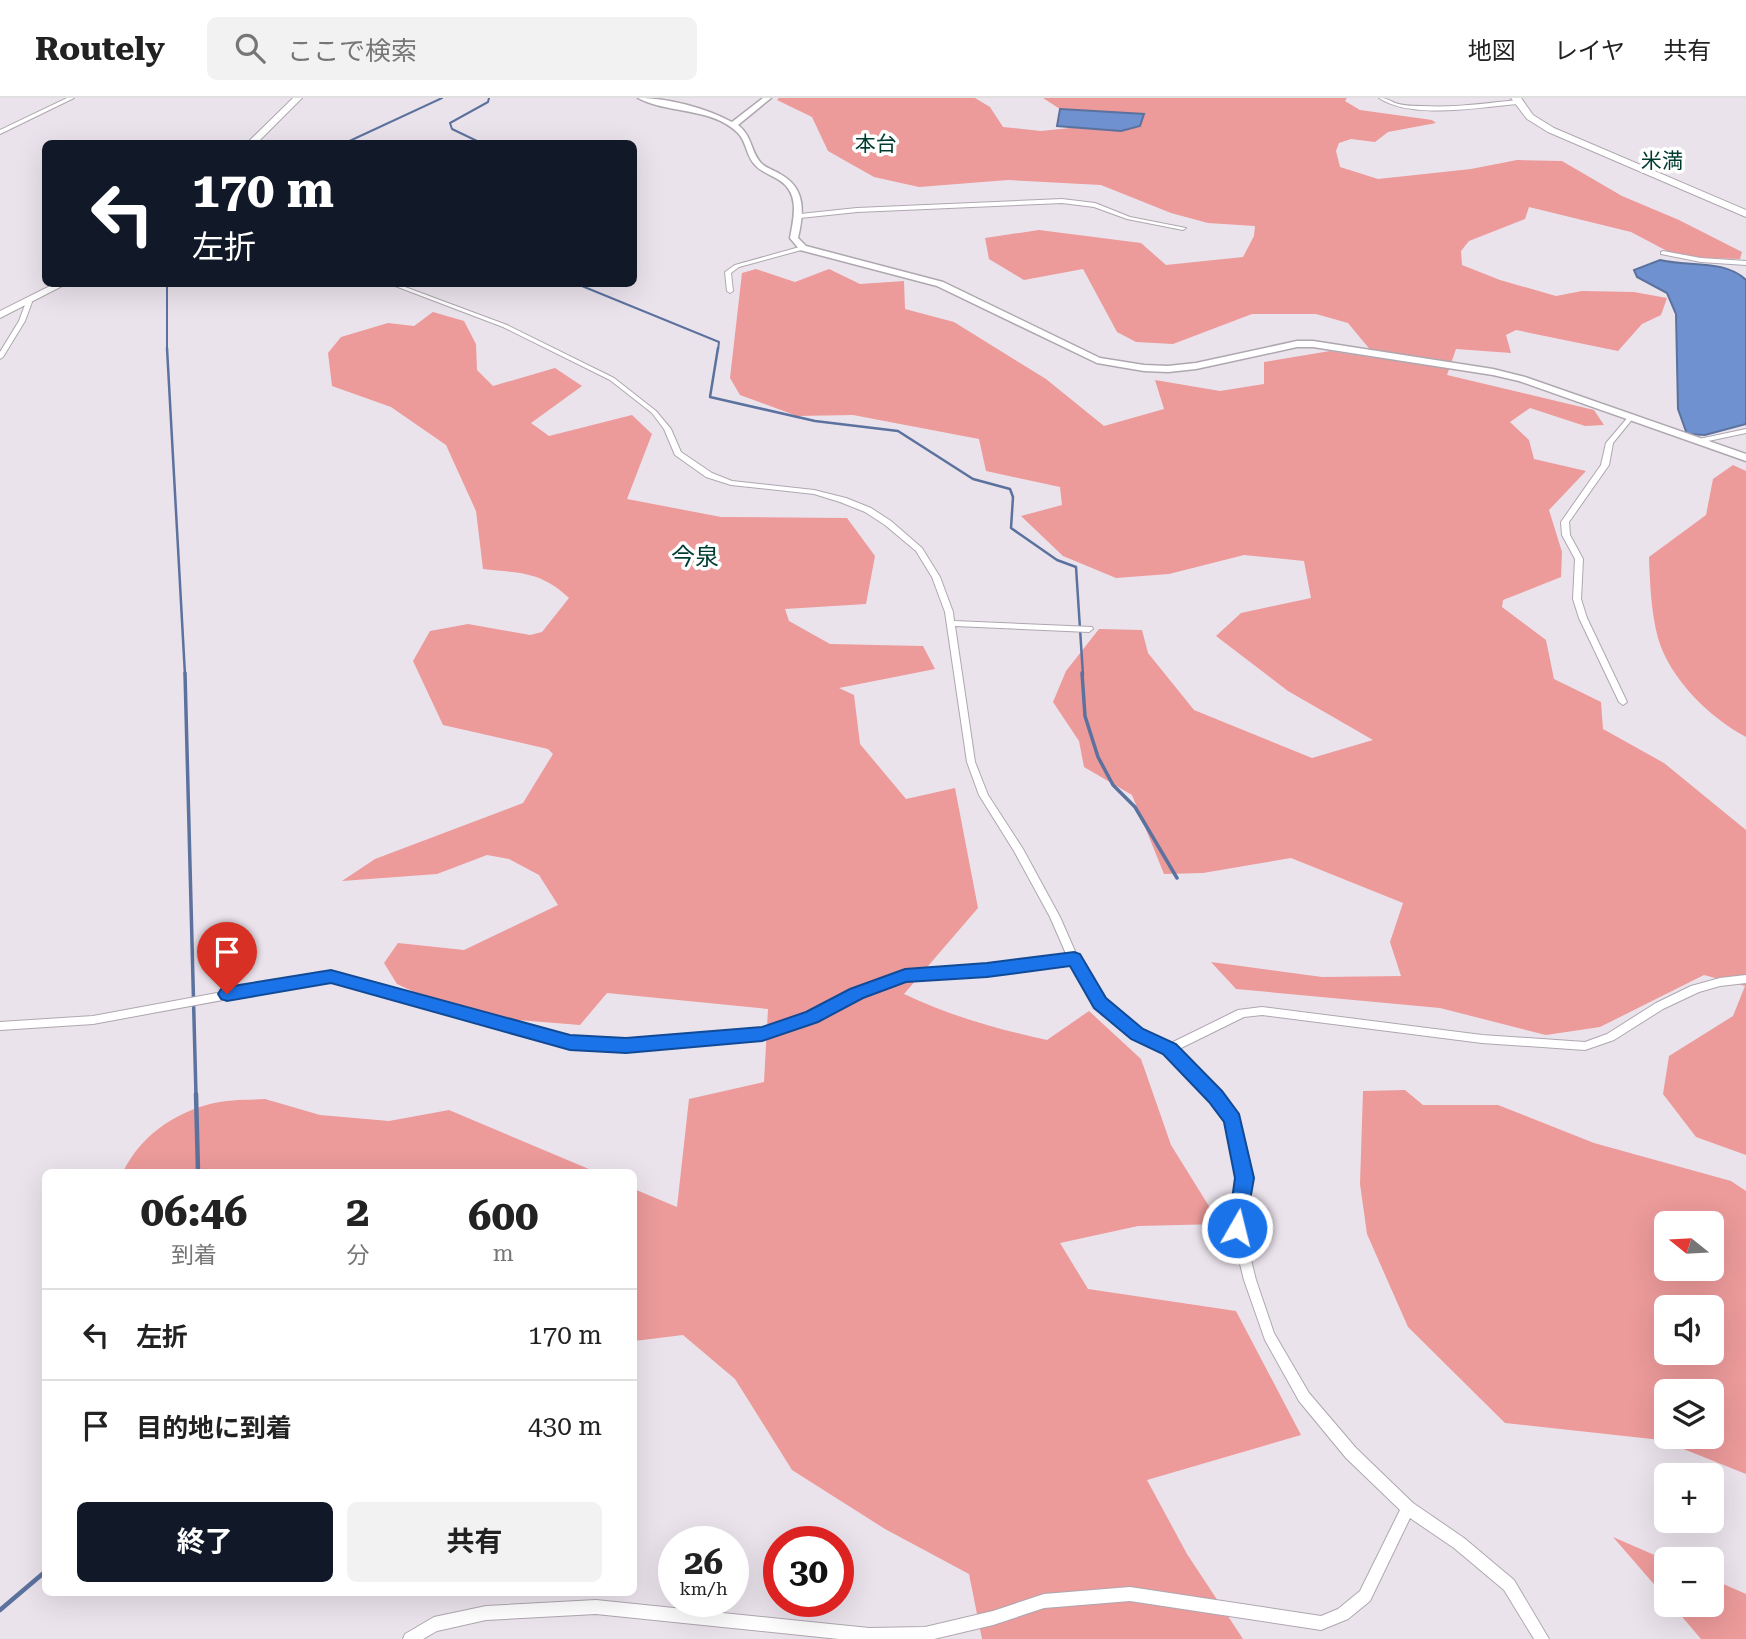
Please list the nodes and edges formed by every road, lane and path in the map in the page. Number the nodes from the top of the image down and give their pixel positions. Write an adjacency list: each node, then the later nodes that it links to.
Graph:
1 (71, 98): 8 (street)
2 (298, 98): 9 (main road)
3 (642, 98): 7 (street)
4 (767, 98): 7 (street)
5 (1382, 98): 6 (street)
6 (1517, 100): 10 (highway)
7 (732, 125): 11 (street)
8 (0, 132)
9 (254, 140)
10 (1746, 215)
11 (800, 216): 12 (street); 13 (street)
12 (1183, 228)
13 (803, 248): 18 (street); 22 (street)
14 (1663, 253): 15 (street)
15 (1746, 263)
16 (56, 287): 19 (main road)
17 (401, 287): 26 (street)
18 (730, 291)
19 (29, 302): 20 (main road); 21 (street)
20 (0, 315)
21 (0, 357)
22 (1631, 417): 24 (street); 28 (street)
23 (1746, 431): 24 (street)
24 (1699, 441): 25 (street)
25 (1746, 458)
26 (951, 623): 27 (street); 29 (street)
27 (1089, 629)
28 (1623, 702)
29 (1074, 959): 31 (street); 32 (street)
30 (1746, 979): 32 (street)
31 (0, 1026)
32 (1169, 1049): 33 (street)
33 (1408, 1508): 34 (street); 36 (street)
34 (896, 1637): 35 (street)
35 (410, 1639)
36 (1542, 1639)

